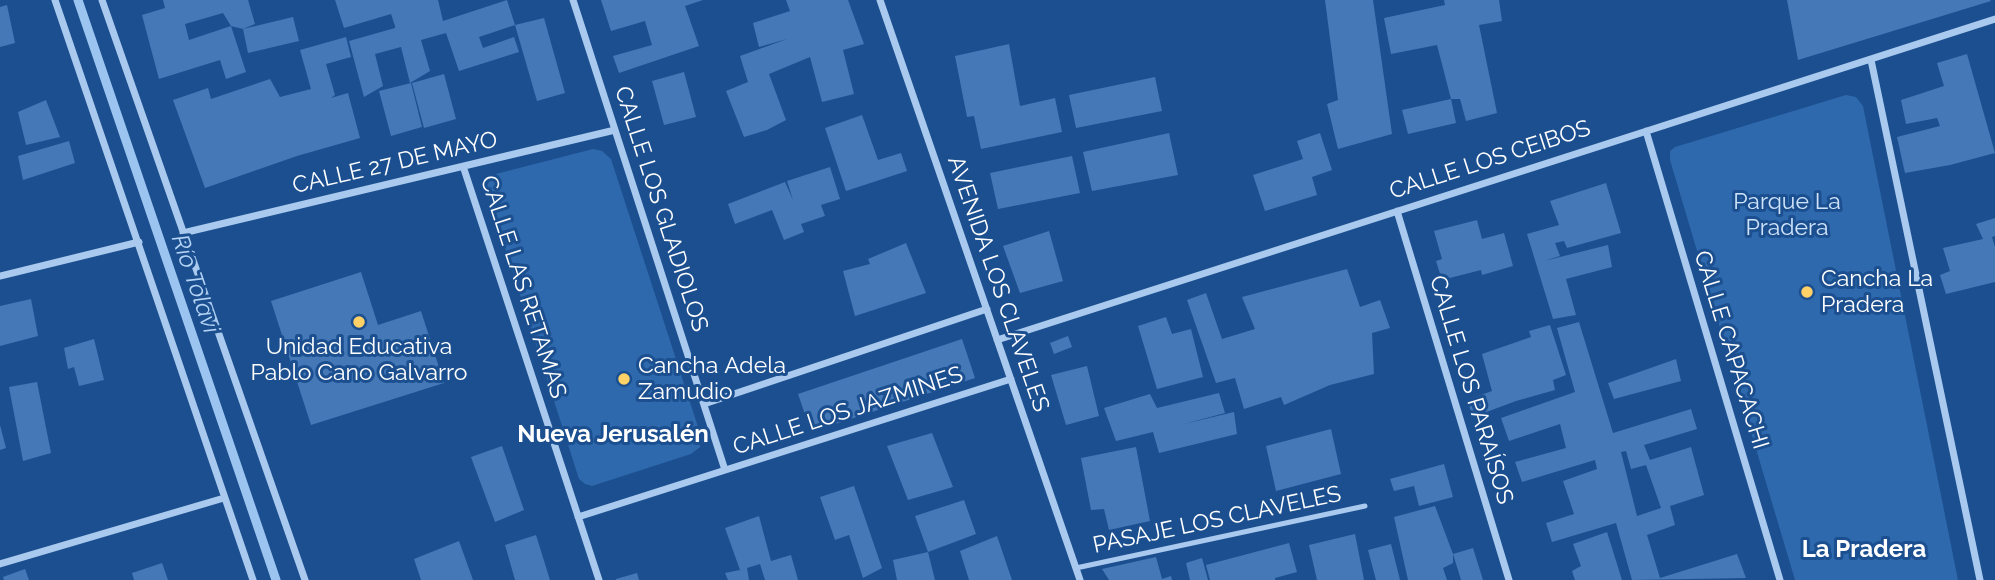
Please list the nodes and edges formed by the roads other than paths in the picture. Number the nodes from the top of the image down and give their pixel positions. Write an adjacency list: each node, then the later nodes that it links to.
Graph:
1 (55, 0): 12 (street)
2 (102, 0): 11 (street)
3 (573, 0): 7 (street, CALLE LOS GLADIOLOS)
4 (880, 0): 14 (street, AVENIDA LOS CLAVELES)
5 (1995, 19): 6 (street, CALLE LOS CEIBOS)
6 (1871, 60): 8 (street, CALLE LOS CEIBOS); 30 (street)
7 (615, 130): 9 (street, CALLE 27 DE MAYO); 17 (street, CALLE LOS GLADIOLOS)
8 (1646, 131): 10 (street, CALLE LOS CEIBOS); 29 (street, CALLE CAPACACHI)
9 (463, 166): 11 (street, CALLE 27 DE MAYO); 21 (street, CALLE LAS RETAMAS)
10 (1397, 211): 15 (street, CALLE LOS CEIBOS); 28 (street, CALLE LOS PARAÍSOS)
11 (183, 233): 25 (street)
12 (139, 242): 13 (street); 19 (street)
13 (0, 276)
14 (987, 309): 15 (street, AVENIDA LOS CLAVELES); 17 (street)
15 (997, 340): 16 (street, AVENIDA LOS CLAVELES)
16 (1010, 379): 18 (street, CALLE LOS JAZMINES); 23 (street, AVENIDA LOS CLAVELES)
17 (704, 404): 18 (street, CALLE LOS GLADIOLOS)
18 (725, 470): 21 (street, CALLE LOS JAZMINES)
19 (224, 498): 22 (street); 24 (street)
20 (1365, 506): 23 (lane, PASAJE LOS CLAVELES)
21 (578, 517): 26 (street, CALLE LAS RETAMAS)
22 (0, 564)
23 (1076, 568): 27 (street, AVENIDA LOS CLAVELES)
24 (253, 580)
25 (305, 580)
26 (599, 580)
27 (1080, 580)
28 (1510, 580)
29 (1780, 580)
30 (1980, 580)

